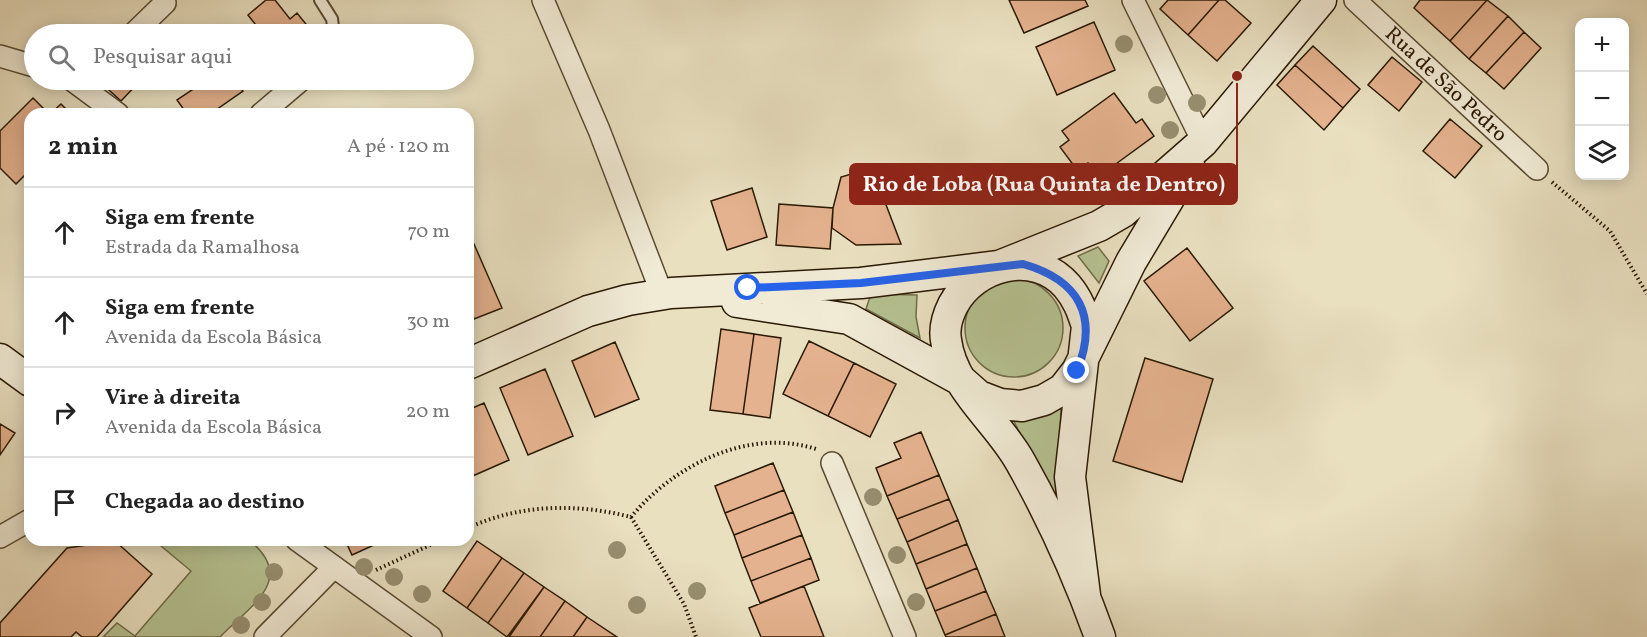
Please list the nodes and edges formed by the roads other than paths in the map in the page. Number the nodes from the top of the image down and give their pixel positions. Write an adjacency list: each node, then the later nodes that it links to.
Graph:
1 (320, 0): 8 (lane)
2 (543, 0): 18 (street)
3 (1133, 0): 15 (street)
4 (1321, 0): 15 (street)
5 (1355, 0): 16 (street, Rua de São Pedro)
6 (166, 1): 7 (street)
7 (143, 24)
8 (333, 24)
9 (0, 56): 10 (street)
10 (24, 63)
11 (86, 90): 13 (street)
12 (290, 90): 14 (street)
13 (110, 108)
14 (268, 108)
15 (1203, 142): 17 (street); 19 (street)
16 (1537, 169)
17 (999, 266): 18 (street); 19 (street); 23 (street)
18 (667, 293): 21 (street); 23 (street)
19 (1086, 351): 23 (street); 29 (street)
20 (0, 359): 22 (street)
21 (474, 361)
22 (24, 377)
23 (962, 381): 29 (street)
24 (832, 463): 32 (street)
25 (24, 523): 26 (street)
26 (0, 537)
27 (305, 546): 28 (street)
28 (334, 567): 30 (street); 31 (street)
29 (1085, 595): 33 (street)
30 (265, 637)
31 (431, 637)
32 (905, 637)
33 (1100, 637)

